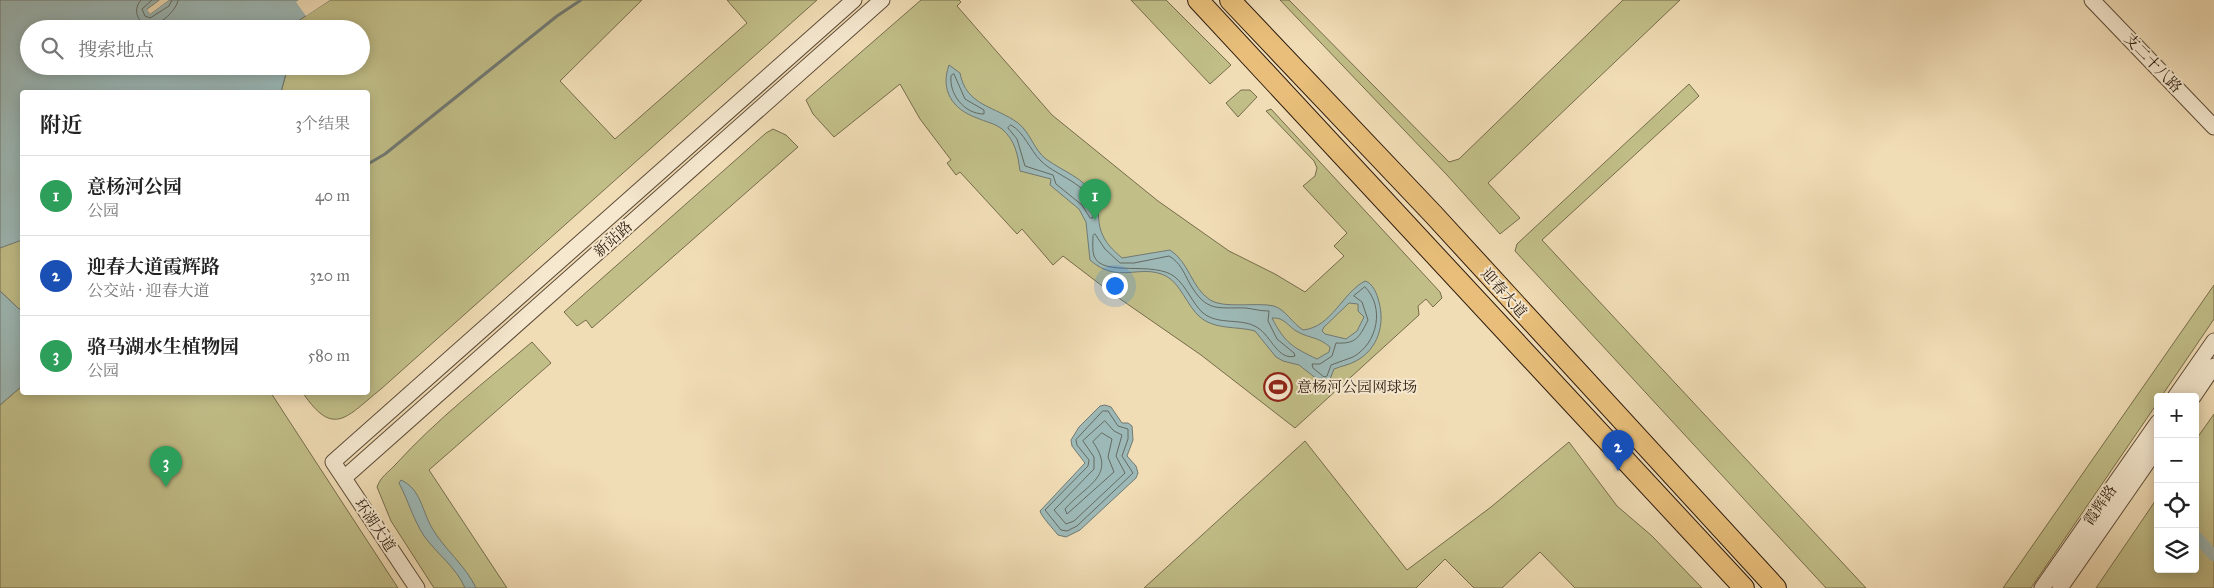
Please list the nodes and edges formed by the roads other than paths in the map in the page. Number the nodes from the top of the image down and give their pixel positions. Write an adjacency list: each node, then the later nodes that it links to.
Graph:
1 (854, 0): 13 (street, 新站路)
2 (882, 0): 14 (street, 新站路)
3 (1198, 0): 16 (main road, 迎春大道)
4 (1230, 0): 17 (main road, 迎春大道)
5 (2092, 0): 6 (street, 支二十八路)
6 (2214, 127)
7 (2214, 341): 9 (street)
8 (2214, 366): 10 (street)
9 (2178, 393)
10 (2196, 393)
11 (2154, 428): 18 (street, 霞辉路)
12 (2154, 453): 19 (street, 霞辉路)
13 (333, 462): 14 (street, 环湖大道)
14 (344, 478): 15 (street, 环湖大道)
15 (417, 588)
16 (1744, 588)
17 (1776, 588)
18 (2042, 588)
19 (2060, 588)

